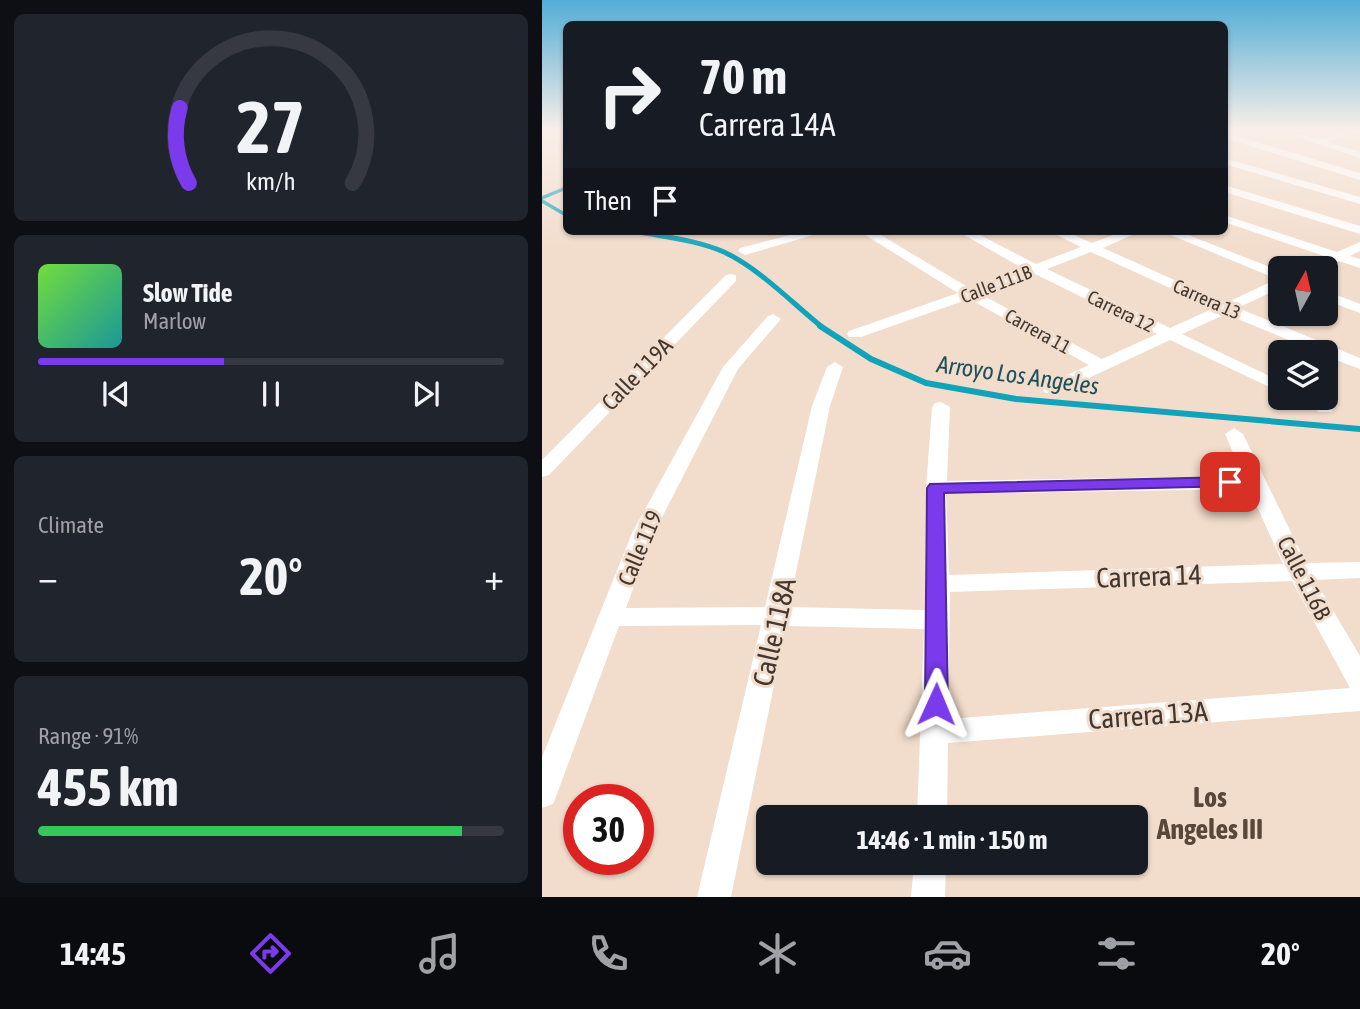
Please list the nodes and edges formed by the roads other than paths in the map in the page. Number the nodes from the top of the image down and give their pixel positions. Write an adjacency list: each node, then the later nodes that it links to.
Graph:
1 (1255, 171): 5 (street)
2 (1319, 171): 5 (street)
3 (1339, 171): 4 (street)
4 (1359, 177)
5 (1284, 180): 7 (street); 9 (street)
6 (1228, 189): 7 (street)
7 (1241, 193): 8 (street); 11 (street)
8 (1228, 197)
9 (1359, 201)
10 (1228, 219): 21 (street)
11 (1359, 230)
12 (806, 235): 20 (street)
13 (872, 235): 27 (street, Carrera 11)
14 (971, 235): 23 (street, Carrera 12)
15 (1063, 235): 19 (street, Carrera 13)
16 (1124, 235): 19 (street, Calle 111B)
17 (1177, 235): 24 (street)
18 (1359, 246): 21 (street)
19 (1090, 248): 23 (street, Calle 111B); 29 (street, Carrera 13)
20 (745, 251)
21 (1339, 257): 22 (street)
22 (1359, 264)
23 (1035, 269): 27 (street, Calle 111B); 33 (street, Carrera 12)
24 (1268, 271)
25 (731, 278): 41 (street, Calle 119A)
26 (1268, 290): 29 (street)
27 (970, 294): 32 (street, Calle 111B); 35 (street, Carrera 11)
28 (1338, 300): 30 (street)
29 (1228, 309): 33 (street); 34 (street, Carrera 13)
30 (1359, 309)
31 (773, 319): 48 (street, Calle 119)
32 (855, 334)
33 (1171, 335): 35 (street); 37 (street, Carrera 12)
34 (1359, 364)
35 (1102, 366): 38 (street)
36 (835, 367): 47 (street, Calle 118A)
37 (1268, 381)
38 (1051, 389)
39 (942, 407): 43 (street)
40 (1234, 434): 42 (street, Calle 116B)
41 (542, 471)
42 (1256, 482): 43 (street); 45 (street, Calle 116B)
43 (936, 488): 46 (street)
44 (1359, 570): 45 (street, Carrera 14)
45 (1298, 571): 46 (street, Carrera 14); 50 (street, Calle 116B)
46 (938, 584): 49 (street)
47 (777, 616): 48 (street); 49 (street); 56 (street, Calle 118A)
48 (612, 617): 53 (street, Calle 119)
49 (937, 620): 52 (street)
50 (1359, 681)
51 (1359, 699): 52 (street, Carrera 13A)
52 (936, 732): 54 (street)
53 (542, 794)
54 (933, 805)
55 (929, 875): 57 (street)
56 (714, 897)
57 (928, 897)

